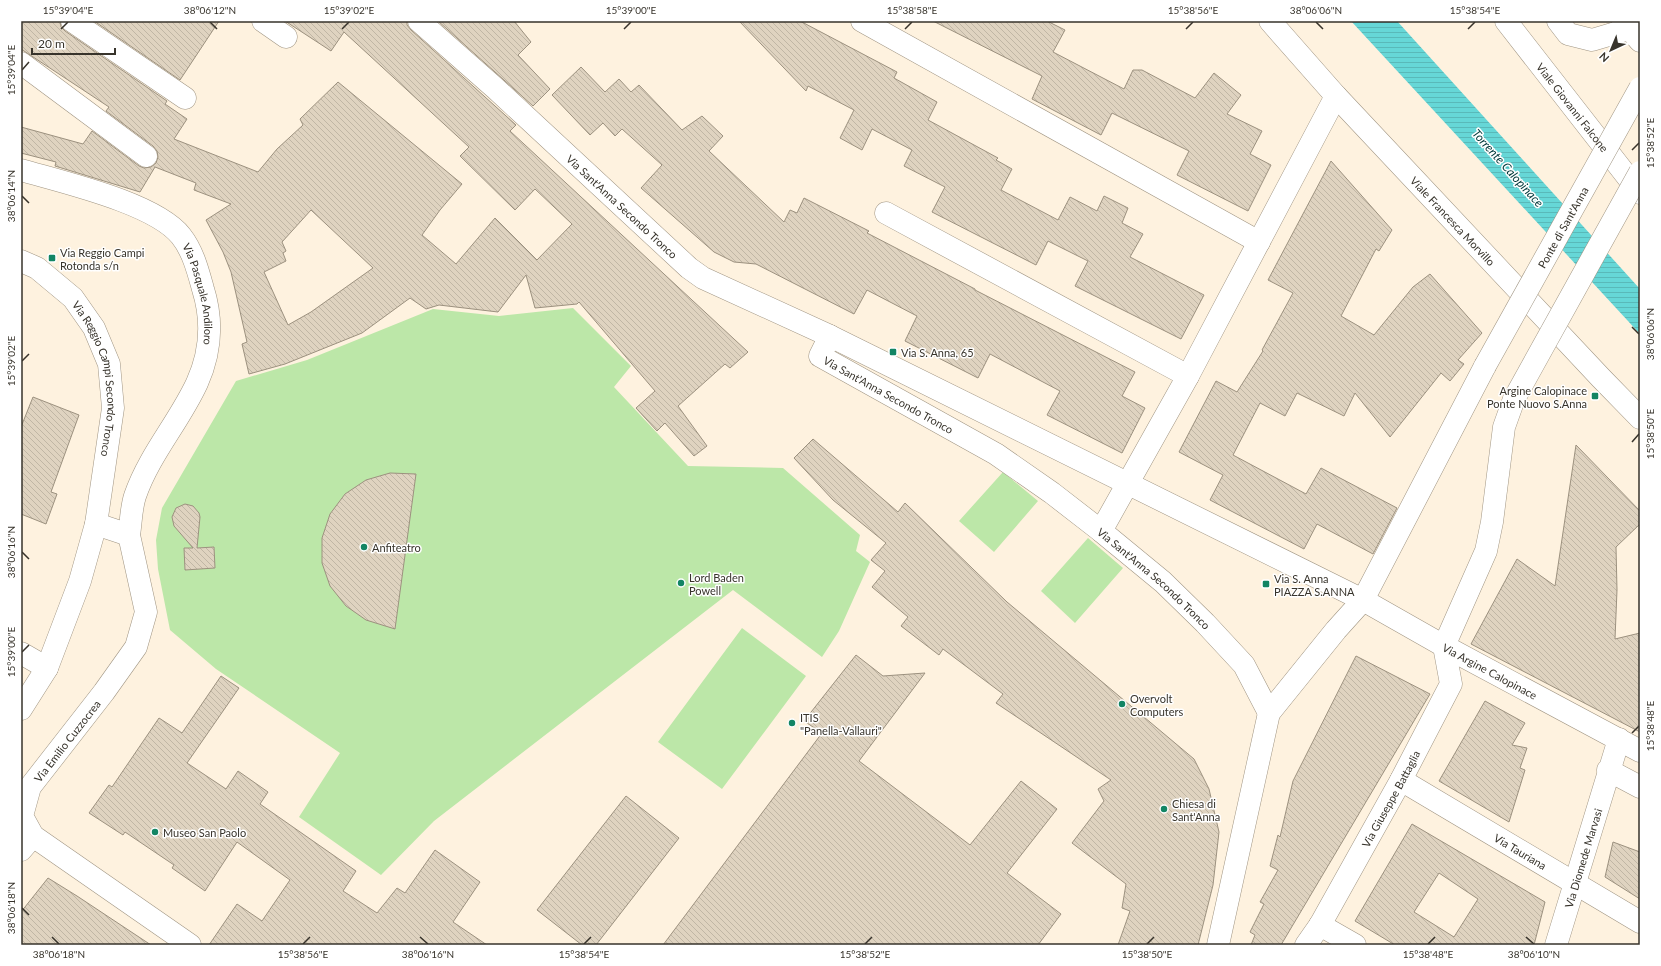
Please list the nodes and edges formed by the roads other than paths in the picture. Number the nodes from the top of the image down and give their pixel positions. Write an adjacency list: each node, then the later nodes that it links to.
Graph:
1 (72, 21): 13 (street)
2 (263, 21): 9 (street)
3 (419, 21): 21 (street, Via Sant'Anna Secondo Tronco)
4 (862, 21): 19 (street)
5 (1270, 21): 12 (street, Viale Francesca Morvillo)
6 (1506, 21): 17 (street, Viale Giovanni Falcone)
7 (1558, 21): 8 (street)
8 (1632, 28)
9 (286, 37)
10 (21, 63): 14 (street)
11 (1640, 88): 28 (street, Ponte di Sant'Anna, bridge)
12 (1336, 96): 19 (street); 23 (street, Viale Francesca Morvillo)
13 (185, 98)
14 (146, 156)
15 (21, 170): 27 (street, Via Pasquale Andiloro)
16 (1640, 172): 29 (street, bridge)
17 (1640, 193)
18 (886, 213): 22 (street)
19 (1259, 242): 22 (street)
20 (21, 261): 25 (street, Via Reggio Campi Secondo Tronco)
21 (830, 336): 24 (street, Via Argine Calopinace); 26 (street, Via Sant'Anna Secondo Tronco)
22 (1188, 376): 24 (street)
23 (1640, 418)
24 (1129, 484): 26 (street); 28 (street, Via Argine Calopinace)
25 (96, 524): 27 (street); 31 (street, Via Reggio Campi Secondo Tronco)
26 (1101, 531): 33 (street, Via Sant'Anna Secondo Tronco)
27 (129, 535): 39 (street, Via Emilio Cuzzocrea)
28 (1363, 600): 29 (street, Via Argine Calopinace); 33 (street, Ponte di Sant'Anna)
29 (1444, 646): 34 (street, Via Argine Calopinace); 37 (street, Via Giuseppe Battaglia)
30 (21, 653): 31 (street)
31 (47, 668): 32 (street, Via Reggio Campi Secondo Tronco)
32 (21, 709)
33 (1269, 713): 44 (street)
34 (1619, 739): 35 (street, Via Argine Calopinace); 36 (street)
35 (1640, 751)
36 (1608, 770): 38 (street); 40 (street, Via Diomede Marvasi)
37 (1401, 780): 40 (street, Via Tauriana); 42 (street, Via Giuseppe Battaglia)
38 (1640, 787)
39 (27, 843): 43 (street, Via Emilio Cuzzocrea)
40 (1576, 883): 41 (street, Via Tauriana); 47 (street, Via Diomede Marvasi)
41 (1640, 922)
42 (1320, 925): 45 (street, Via Giuseppe Battaglia); 46 (street)
43 (190, 945)
44 (1218, 945)
45 (1306, 945)
46 (1355, 945)
47 (1556, 945)

